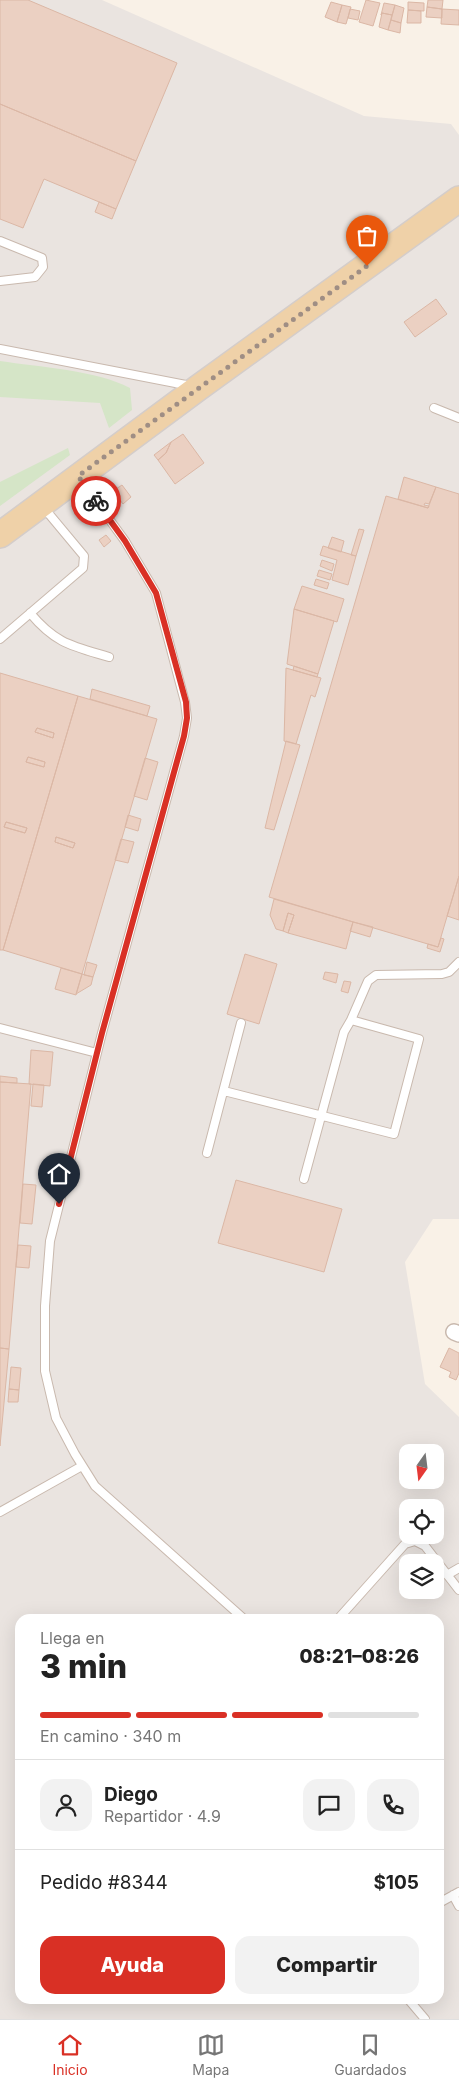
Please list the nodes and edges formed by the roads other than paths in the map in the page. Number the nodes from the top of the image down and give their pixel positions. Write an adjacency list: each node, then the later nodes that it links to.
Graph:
1 (459, 199): 5 (main road)
2 (0, 241): 3 (lane)
3 (0, 281)
4 (0, 349): 5 (lane)
5 (198, 388): 8 (main road)
6 (434, 408): 7 (lane)
7 (459, 418)
8 (78, 476): 9 (main road); 18 (lane)
9 (41, 504): 10 (main road); 11 (lane)
10 (0, 535)
11 (30, 613): 12 (lane); 13 (lane)
12 (0, 639)
13 (109, 658)
14 (459, 962): 15 (lane)
15 (350, 1020): 20 (lane); 20 (lane)
16 (240, 1022): 19 (lane)
17 (0, 1028): 18 (lane)
18 (97, 1053): 23 (lane)
19 (224, 1091): 20 (lane); 21 (lane)
20 (322, 1116): 22 (lane)
21 (207, 1153)
22 (304, 1179)
23 (82, 1466): 24 (lane); 28 (lane)
24 (0, 1512)
25 (459, 1568): 26 (lane)
26 (447, 1575): 27 (lane); 29 (lane)
27 (459, 1590)
28 (238, 1614)
29 (342, 1614)
30 (456, 1893): 31 (lane); 32 (lane)
31 (444, 1900)
32 (459, 1906)
33 (412, 2004): 34 (lane)
34 (425, 2019)

